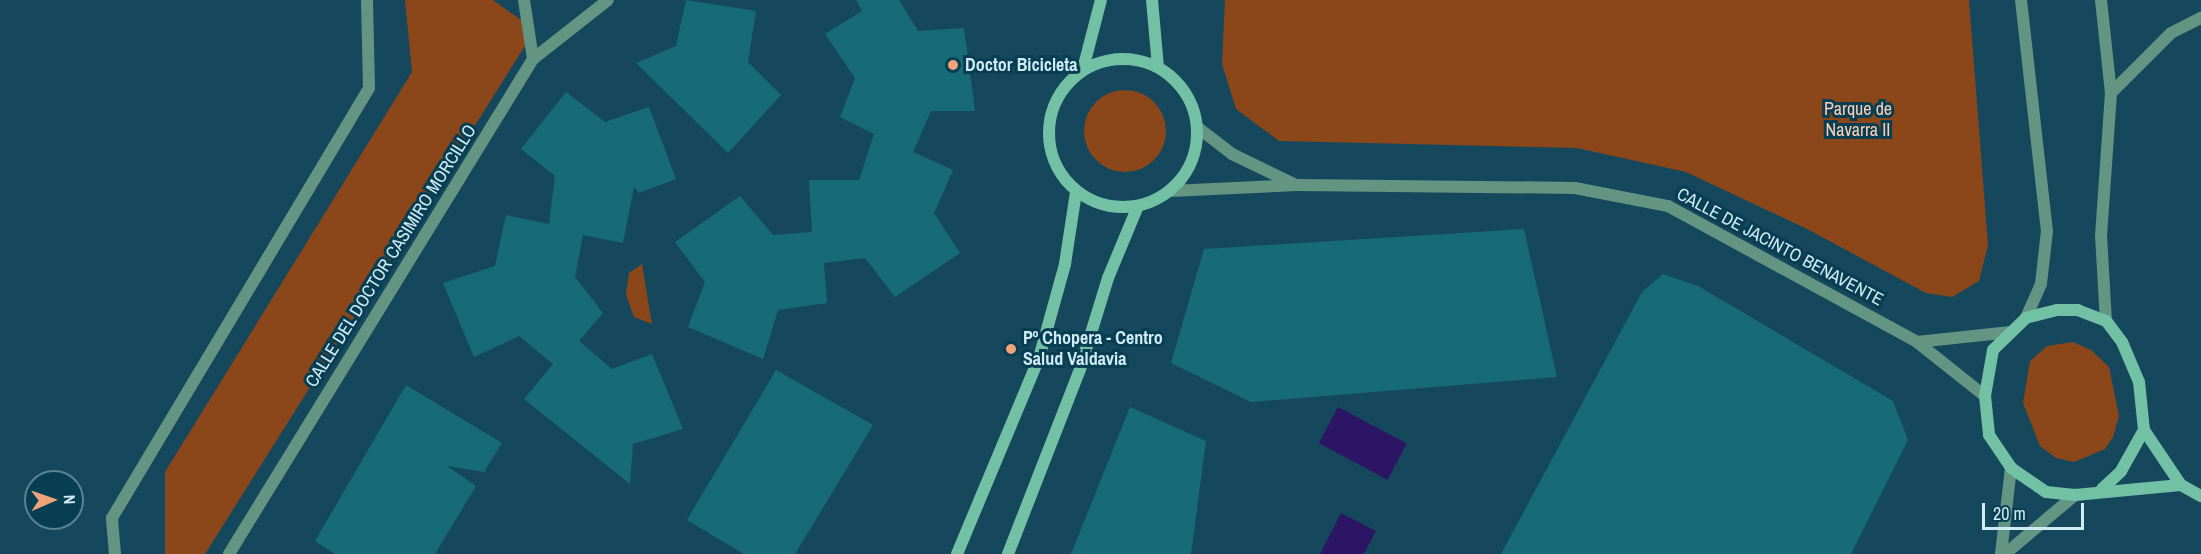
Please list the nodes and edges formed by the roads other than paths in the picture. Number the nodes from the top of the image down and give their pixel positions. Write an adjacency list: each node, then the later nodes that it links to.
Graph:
1 (367, 0): 29 (street)
2 (524, 0): 9 (street)
3 (608, 0): 9 (street, CALLE DEL DOCTOR CASIMIRO MORCILLO)
4 (1101, 0): 11 (main road)
5 (1152, 0): 10 (main road)
6 (2021, 0): 18 (street)
7 (2101, 0): 12 (street)
8 (2201, 18): 12 (street)
9 (533, 58): 30 (street, CALLE DEL DOCTOR CASIMIRO MORCILLO)
10 (1158, 67): 11 (main road); 13 (main road)
11 (1083, 69): 16 (main road)
12 (2111, 93): 19 (street)
13 (1197, 127): 14 (street); 15 (main road)
14 (1298, 186): 15 (street, CALLE DE JACINTO BENAVENTE); 21 (street, CALLE DE JACINTO BENAVENTE)
15 (1171, 191): 17 (main road)
16 (1076, 192): 17 (main road); 31 (main road)
17 (1138, 206): 32 (main road)
18 (2026, 318): 19 (main road); 20 (main road)
19 (2106, 321): 23 (main road)
20 (2010, 332): 21 (street); 22 (main road)
21 (1917, 342): 22 (street, CALLE DE JACINTO BENAVENTE)
22 (1985, 396): 24 (main road)
23 (2144, 430): 25 (main road); 26 (main road)
24 (2011, 468): 27 (main road); 33 (street)
25 (2181, 484): 26 (main road); 28 (main road)
26 (2102, 489): 27 (main road)
27 (2075, 495): 33 (street)
28 (2201, 496)
29 (115, 554)
30 (229, 554)
31 (957, 554)
32 (1008, 554)
33 (2003, 554)

